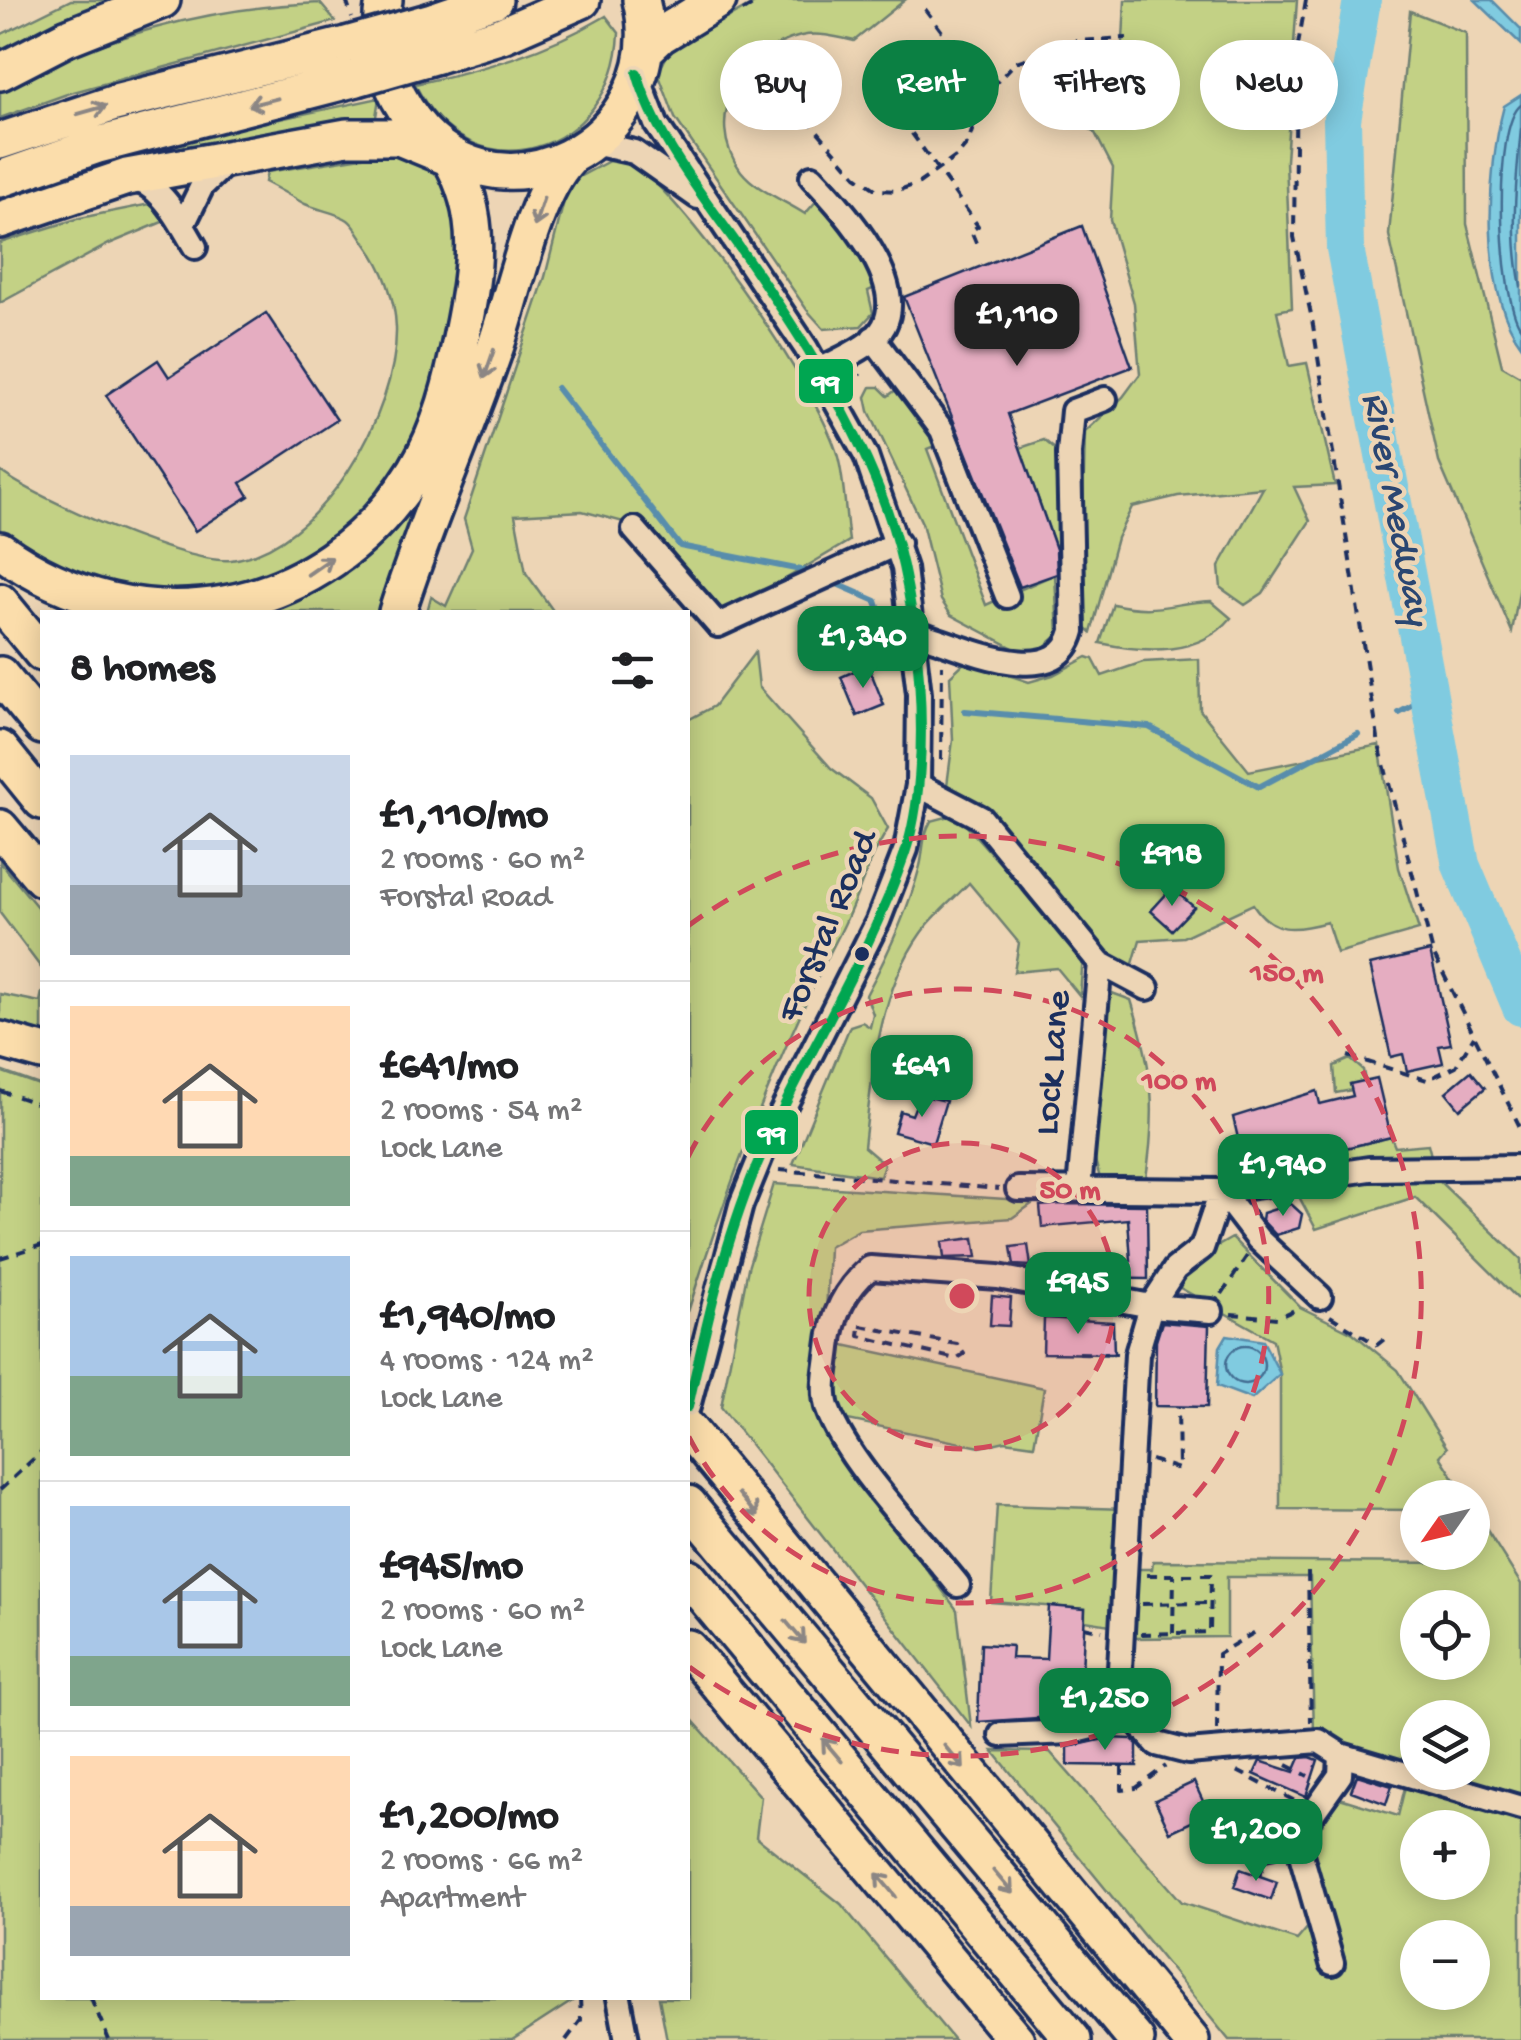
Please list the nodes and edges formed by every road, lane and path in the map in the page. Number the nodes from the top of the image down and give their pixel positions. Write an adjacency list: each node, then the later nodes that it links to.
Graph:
1 (162, 0): 14 (highway)
2 (384, 0): 22 (highway)
3 (494, 0): 9 (highway)
4 (582, 0): 9 (highway)
5 (641, 0): 12 (highway)
6 (718, 0): 12 (highway)
7 (1306, 0): 52 (path)
8 (925, 9): 11 (path)
9 (435, 38): 13 (highway, bridge)
10 (1127, 38): 15 (path)
11 (948, 40)
12 (641, 61): 20 (highway); 27 (street, Forstal Road)
13 (352, 62): 19 (highway, one-way to 13); 26 (highway, one-way to 26)
14 (0, 72)
15 (999, 81)
16 (817, 130): 23 (path)
17 (910, 130): 23 (path)
18 (971, 130): 23 (path)
19 (0, 141)
20 (581, 150): 22 (highway); 27 (street, Forstal Road); 40 (highway, one-way to 40)
21 (234, 156): 22 (highway); 25 (highway); 29 (street)
22 (450, 158): 37 (highway, one-way to 22)
23 (939, 169): 30 (path)
24 (812, 177): 32 (street)
25 (127, 178): 28 (highway); 29 (street)
26 (0, 180)
27 (708, 205): 33 (street, Forstal Road)
28 (0, 220)
29 (184, 223): 31 (street)
30 (976, 243)
31 (196, 246)
32 (873, 338): 33 (street); 38 (street)
33 (820, 370): 36 (street, Forstal Road)
34 (1106, 399): 41 (street)
35 (634, 529): 36 (street)
36 (898, 543): 41 (street, Forstal Road)
37 (0, 550)
38 (1007, 596)
39 (0, 602): 42 (highway)
40 (398, 610)
41 (914, 632): 46 (street, Forstal Road)
42 (40, 652)
43 (0, 675): 44 (highway)
44 (40, 724)
45 (0, 750): 47 (highway)
46 (918, 785): 50 (street, Lock Lane); 60 (street, Forstal Road)
47 (40, 799)
48 (0, 828): 49 (highway)
49 (40, 876)
50 (1100, 963): 51 (street); 62 (street, Lock Lane)
51 (1147, 988)
52 (1474, 1036): 55 (path); 58 (path)
53 (0, 1040): 54 (highway)
54 (40, 1051)
55 (1348, 1056)
56 (0, 1091): 57 (path)
57 (40, 1103)
58 (1521, 1129)
59 (1521, 1167): 63 (street, Lock Lane)
60 (756, 1168): 61 (path, Lock Lane); 74 (street, Forstal Road)
61 (1018, 1189): 62 (street, Lock Lane)
62 (1078, 1189): 63 (street, Lock Lane)
63 (1221, 1191): 67 (street); 68 (street)
64 (40, 1246): 66 (path)
65 (1247, 1256): 69 (path)
66 (0, 1258)
67 (1316, 1305): 69 (path); 70 (path)
68 (1150, 1306): 69 (street); 72 (street); 85 (street)
69 (1211, 1311)
70 (1387, 1337)
71 (1079, 1353): 72 (path)
72 (1137, 1354): 78 (street)
73 (956, 1359): 73 (path)
74 (690, 1398)
75 (1178, 1406): 78 (path)
76 (690, 1431): 114 (highway, one-way to 114)
77 (40, 1453): 79 (path)
78 (1132, 1454): 83 (street)
79 (0, 1490)
80 (690, 1506): 113 (highway, one-way to 113)
81 (1308, 1572): 95 (path)
82 (1174, 1575): 83 (path); 87 (path); 88 (path)
83 (1126, 1576): 91 (street)
84 (690, 1579): 112 (highway, one-way to 84)
85 (958, 1585)
86 (1138, 1604): 87 (path)
87 (1174, 1604): 88 (path); 90 (path)
88 (1210, 1604): 90 (path)
89 (1257, 1631): 97 (path)
90 (1173, 1633): 91 (path)
91 (1123, 1635): 93 (street)
92 (690, 1650): 111 (highway, one-way to 92)
93 (1133, 1717): 94 (street); 96 (street)
94 (1001, 1735)
95 (1312, 1742): 97 (street); 98 (street)
96 (1177, 1749): 97 (street); 99 (path)
97 (1212, 1750): 101 (path)
98 (1341, 1755): 100 (street); 101 (street)
99 (1122, 1766)
100 (1521, 1808)
101 (1312, 1810): 102 (street)
102 (1300, 1853): 103 (path); 104 (street)
103 (1259, 1876)
104 (1332, 1963)
105 (93, 2000): 108 (path)
106 (580, 2000): 109 (path)
107 (619, 2000): 110 (street)
108 (109, 2040)
109 (566, 2040)
110 (627, 2040)
111 (1016, 2040)
112 (1073, 2040)
113 (1136, 2040)
114 (1191, 2040)

